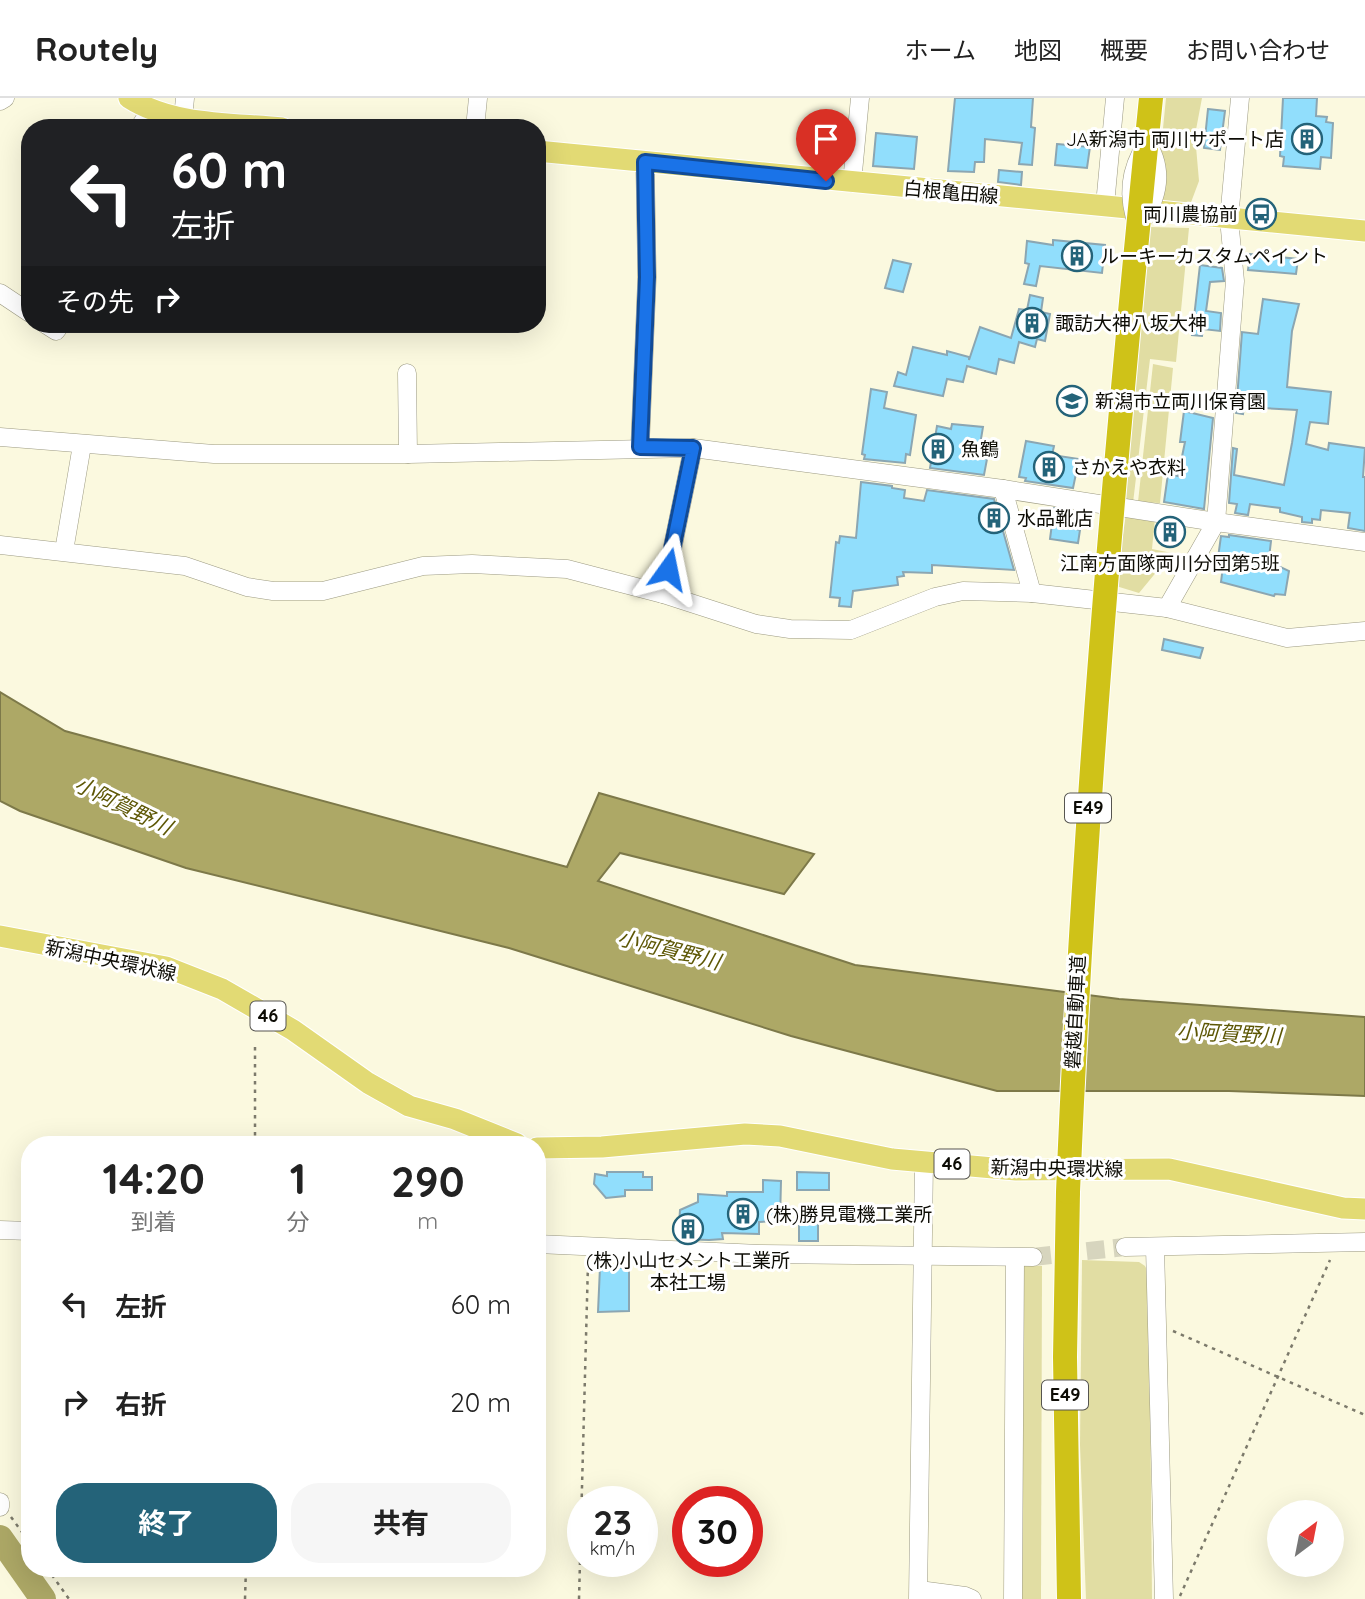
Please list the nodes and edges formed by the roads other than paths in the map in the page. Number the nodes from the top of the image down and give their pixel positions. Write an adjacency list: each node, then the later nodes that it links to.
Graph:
1 (5, 98): 8 (street)
2 (129, 98): 10 (main road)
3 (478, 98): 13 (street)
4 (860, 98): 16 (street)
5 (1115, 98): 17 (street)
6 (1152, 98): 52 (highway, 磐越自動車道 / E49, bridge)
7 (1240, 98): 18 (street)
8 (0, 100)
9 (184, 108): 10 (main road); 12 (main road)
10 (151, 109): 11 (street)
11 (145, 119)
12 (238, 119)
13 (476, 119)
14 (546, 152): 15 (main road, 白根亀田線)
15 (645, 162): 16 (main road, 白根亀田線); 25 (street)
16 (852, 183): 17 (main road, 白根亀田線)
17 (1105, 205): 18 (main road, 白根亀田線)
18 (1229, 219): 19 (main road, 白根亀田線); 29 (street)
19 (1365, 231)
20 (0, 293): 21 (street)
21 (21, 307)
22 (407, 373): 27 (street)
23 (0, 437): 24 (street)
24 (82, 445): 27 (street); 32 (street)
25 (640, 447): 26 (street); 27 (street)
26 (693, 448): 28 (street); 34 (street)
27 (408, 454)
28 (1003, 489): 29 (street); 33 (street)
29 (1216, 522): 30 (street); 35 (street)
30 (1365, 542)
31 (0, 545): 32 (street)
32 (64, 551): 34 (street)
33 (1032, 593): 34 (street); 35 (street)
34 (663, 594)
35 (1167, 608): 36 (street)
36 (1365, 631)
37 (0, 936): 38 (main road, 新潟中央環状線 / 46)
38 (497, 1136)
39 (546, 1148): 40 (main road, 新潟中央環状線 / 46)
40 (925, 1161): 41 (main road, 新潟中央環状線 / 46); 48 (street)
41 (1365, 1209)
42 (0, 1230): 43 (street)
43 (21, 1231)
44 (1365, 1242): 47 (street)
45 (546, 1244): 48 (street)
46 (1125, 1247): 47 (street)
47 (1155, 1247): 53 (street)
48 (925, 1254): 49 (street); 51 (street)
49 (918, 1595): 50 (street)
50 (972, 1599)
51 (1013, 1599)
52 (1069, 1599)
53 (1164, 1599)

